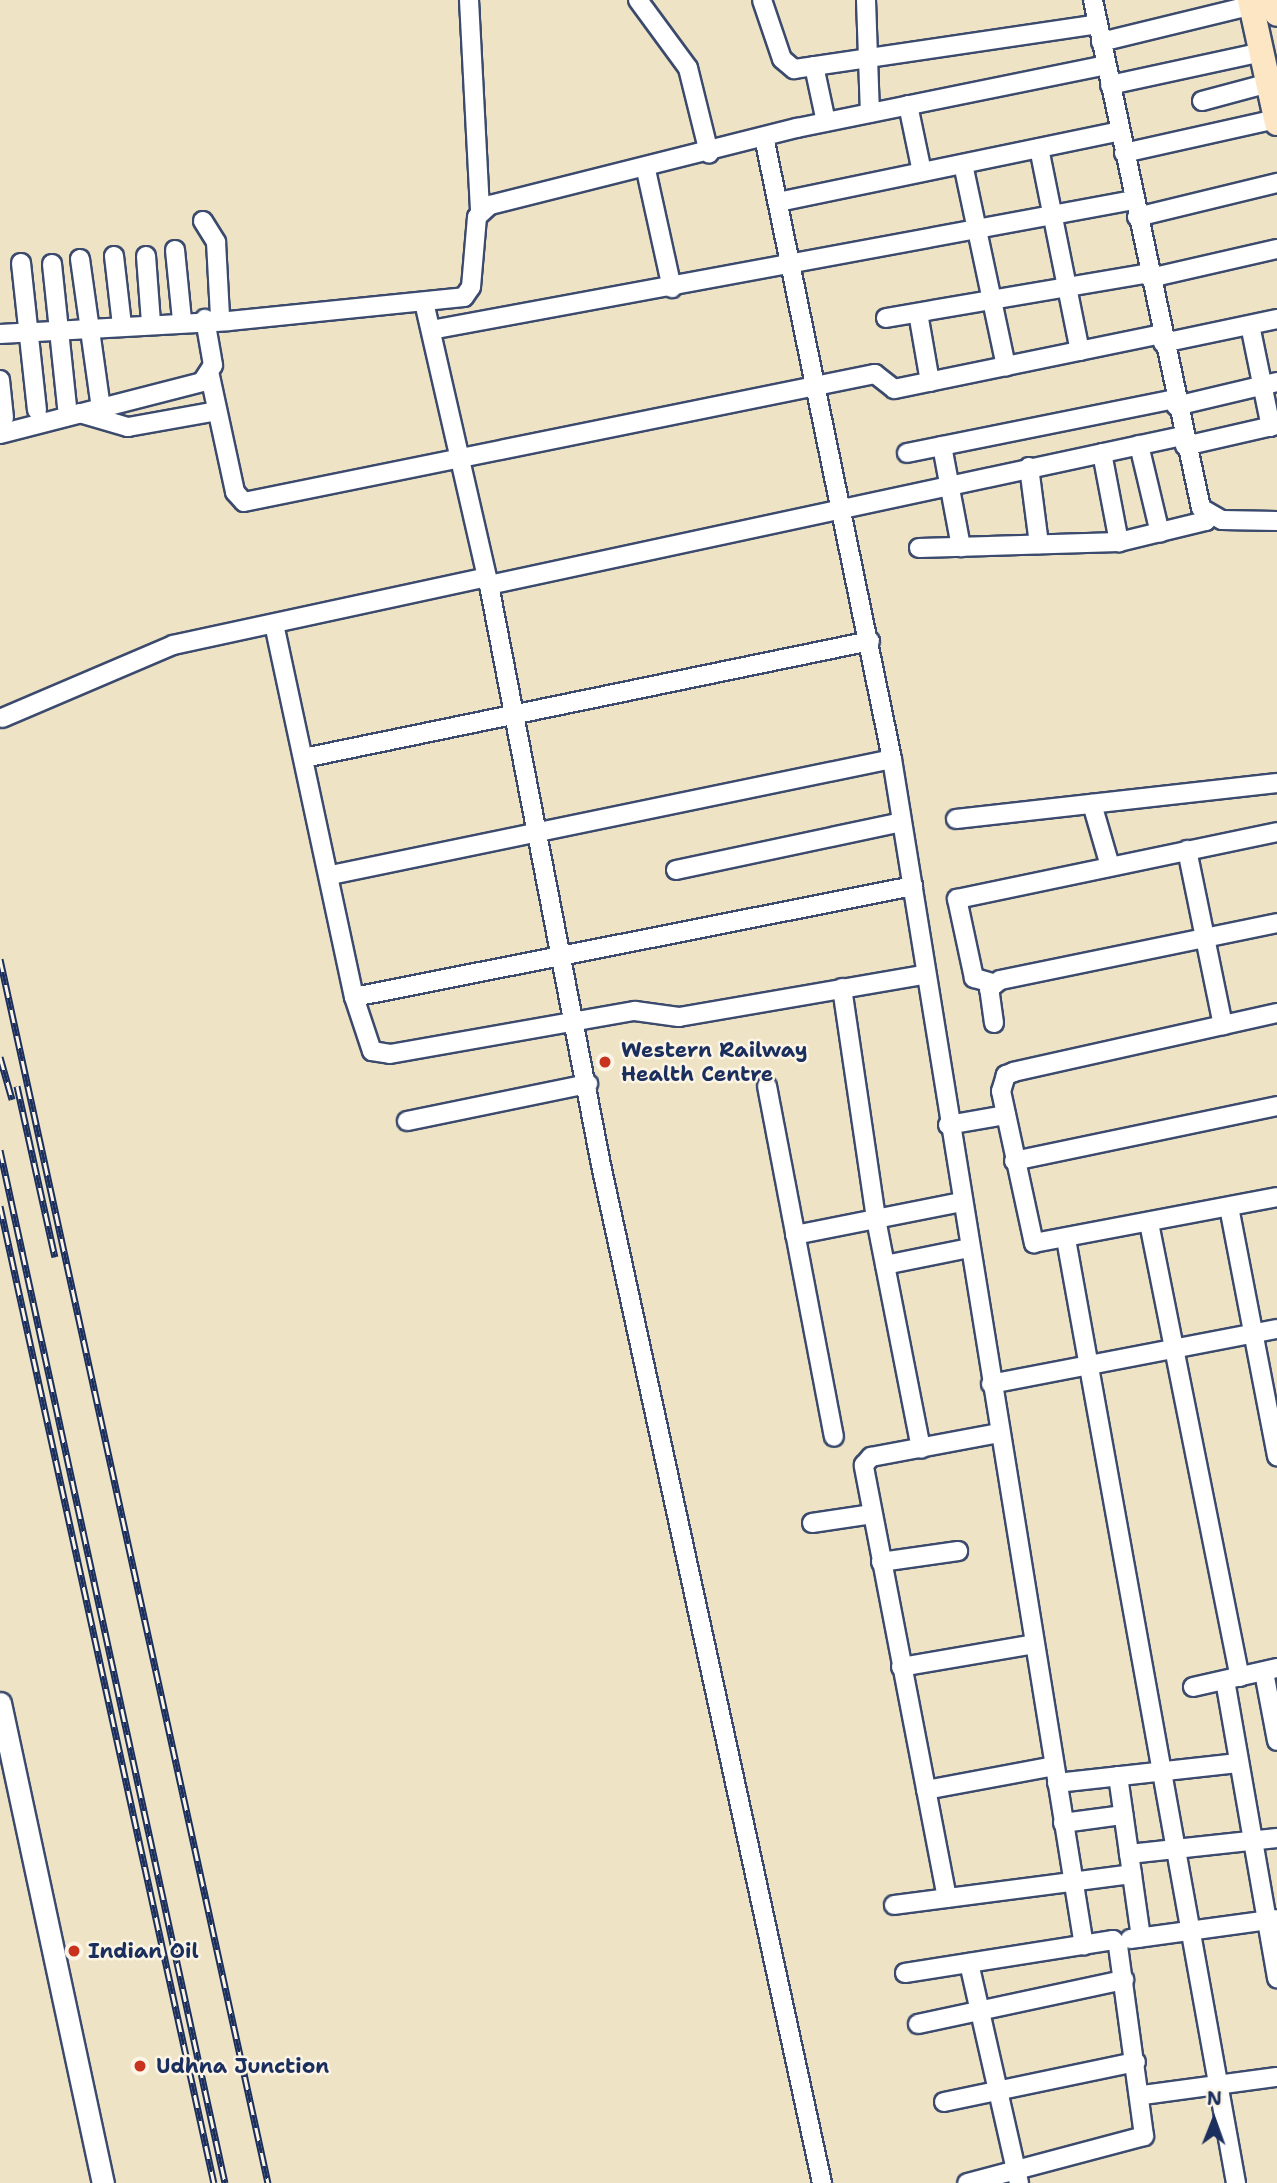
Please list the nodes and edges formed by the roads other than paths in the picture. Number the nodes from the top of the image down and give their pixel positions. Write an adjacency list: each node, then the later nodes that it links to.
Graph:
1 (469, 0): 33 (street)
2 (638, 0): 25 (street)
3 (762, 0): 14 (street)
4 (866, 0): 12 (street)
5 (1093, 0): 9 (street)
6 (1262, 1): 7 (street); 8 (main road); 11 (main road)
7 (1203, 8): 10 (street)
8 (1277, 14)
9 (1098, 24): 10 (street); 12 (street)
10 (1101, 42): 13 (street)
11 (1263, 52): 15 (main road); 16 (street)
12 (868, 59): 14 (street); 19 (street)
13 (1106, 65): 16 (street); 18 (street)
14 (814, 66): 21 (street)
15 (1269, 83): 17 (street); 20 (main road)
16 (1110, 85): 22 (street)
17 (1202, 101)
18 (908, 105): 19 (street); 29 (street)
19 (870, 113): 21 (street)
20 (1277, 121): 26 (street)
21 (826, 122): 23 (street)
22 (1120, 131): 24 (street); 26 (street)
23 (764, 137): 25 (street); 31 (street)
24 (1039, 148): 27 (street); 34 (street)
25 (709, 153): 28 (street)
26 (1124, 153): 32 (street)
27 (963, 164): 29 (street); 36 (street)
28 (646, 170): 33 (street); 47 (street)
29 (922, 172): 31 (street)
30 (1277, 183): 32 (street)
31 (778, 202): 44 (street)
32 (1136, 208): 34 (street); 45 (street)
33 (480, 212): 49 (street)
34 (1053, 216): 36 (street); 46 (street)
35 (203, 221): 51 (street)
36 (977, 230): 44 (street); 48 (street)
37 (1277, 249): 45 (street)
38 (175, 250): 54 (street)
39 (114, 256): 56 (street)
40 (146, 256): 55 (street)
41 (80, 259): 58 (street)
42 (21, 262): 61 (street)
43 (52, 264): 59 (street)
44 (792, 265): 47 (street); 70 (street)
45 (1150, 276): 46 (street); 63 (street)
46 (1068, 287): 48 (street); 64 (street)
47 (672, 288): 60 (street)
48 (990, 301): 50 (street); 65 (street)
49 (424, 302): 51 (street); 60 (street)
50 (918, 313): 52 (street); 68 (street)
51 (213, 318): 54 (street); 66 (street)
52 (886, 318)
53 (1277, 319): 57 (street)
54 (182, 320): 55 (street)
55 (151, 323): 56 (street)
56 (122, 325): 58 (street)
57 (1250, 325): 63 (street); 69 (street)
58 (91, 327): 59 (street); 72 (street)
59 (59, 330): 61 (street); 75 (street)
60 (430, 330): 83 (street)
61 (28, 332): 62 (street); 73 (street)
62 (0, 334)
63 (1162, 339): 64 (street); 71 (street)
64 (1080, 351): 65 (street)
65 (1006, 366): 68 (street)
66 (210, 376): 72 (street); 74 (street)
67 (0, 380): 76 (street)
68 (930, 382): 70 (street)
69 (1270, 384): 71 (street); 77 (street)
70 (818, 386): 83 (street); 86 (street)
71 (1175, 402): 78 (street); 80 (street)
72 (101, 408): 75 (street)
73 (37, 410)
74 (217, 411): 75 (street); 83 (street)
75 (74, 415): 76 (street)
76 (2, 426)
77 (1274, 426): 78 (street)
78 (1183, 441): 79 (street); 87 (street)
79 (1139, 445): 82 (street); 89 (street)
80 (942, 446): 81 (street); 85 (street)
81 (907, 453)
82 (1102, 453): 84 (street); 90 (street)
83 (457, 461): 94 (street)
84 (1029, 467): 85 (street); 91 (street)
85 (949, 483): 86 (street); 92 (street)
86 (845, 505): 94 (street); 96 (street)
87 (1205, 514): 88 (street); 89 (street)
88 (1277, 521)
89 (1160, 533): 90 (street)
90 (1119, 542): 91 (street)
91 (1039, 544): 92 (street)
92 (961, 547): 93 (street)
93 (919, 548)
94 (488, 582): 95 (street); 97 (street)
95 (274, 624): 98 (street); 99 (street)
96 (870, 641): 97 (street); 100 (street)
97 (515, 712): 99 (street); 106 (street)
98 (2, 718)
99 (304, 758): 110 (street)
100 (892, 759): 104 (street); 106 (street)
101 (1277, 783): 102 (street)
102 (1092, 804): 103 (street); 108 (street)
103 (956, 819)
104 (902, 822): 109 (street); 111 (street)
105 (1277, 832): 107 (street)
106 (540, 835): 110 (street); 114 (street)
107 (1187, 850): 108 (street); 113 (street)
108 (1110, 866): 116 (street)
109 (676, 870)
110 (331, 875): 118 (street)
111 (913, 886): 114 (street); 115 (street)
112 (1277, 923): 113 (street)
113 (1204, 939): 116 (street); 122 (street)
114 (564, 959): 118 (street); 120 (street)
115 (923, 975): 117 (street); 128 (street)
116 (992, 983): 121 (street)
117 (842, 988): 120 (street); 133 (street)
118 (354, 997): 120 (street)
119 (1277, 1013): 122 (street)
120 (576, 1021): 123 (street)
121 (994, 1023)
122 (1223, 1026): 126 (street)
123 (588, 1084): 127 (street); 194 (street)
124 (767, 1086): 135 (street)
125 (1277, 1106): 129 (street)
126 (1006, 1115): 128 (street); 129 (street)
127 (407, 1121)
128 (948, 1125): 131 (street)
129 (1014, 1161): 136 (street)
130 (1277, 1197): 132 (street)
131 (961, 1202): 133 (street); 137 (street)
132 (1229, 1206): 134 (street); 140 (street)
133 (876, 1219): 135 (street); 138 (street)
134 (1149, 1223): 136 (street); 141 (street)
135 (795, 1235): 145 (street)
136 (1066, 1239): 142 (street)
137 (969, 1248): 138 (street); 143 (street)
138 (885, 1265): 146 (street)
139 (1277, 1329): 140 (street)
140 (1254, 1334): 141 (street); 147 (street)
141 (1174, 1349): 142 (street); 155 (street)
142 (1090, 1365): 143 (street); 160 (street)
143 (991, 1384): 144 (street)
144 (999, 1433): 146 (street); 152 (street)
145 (834, 1437)
146 (921, 1449): 148 (street)
147 (1277, 1456)
148 (872, 1514): 149 (street); 151 (street)
149 (812, 1523)
150 (958, 1550): 151 (street)
151 (881, 1562): 153 (street)
152 (1034, 1644): 153 (street); 162 (street)
153 (901, 1667): 164 (street)
154 (1270, 1670): 155 (street); 158 (street)
155 (1233, 1679): 156 (street); 159 (street)
156 (1193, 1687)
157 (0, 1703): 161 (street)
158 (1277, 1741)
159 (1238, 1763): 160 (street); 168 (street)
160 (1163, 1771): 163 (street); 169 (street)
161 (6, 1774): 193 (street)
162 (1056, 1774): 163 (street); 164 (street); 166 (street)
163 (1118, 1776): 165 (street)
164 (926, 1790): 173 (street)
165 (1123, 1815): 166 (street); 170 (street)
166 (1063, 1823): 172 (street)
167 (1277, 1838): 168 (street)
168 (1249, 1841): 169 (street); 175 (street)
169 (1175, 1849): 170 (street); 176 (street)
170 (1129, 1854): 171 (street)
171 (1132, 1874): 172 (street); 177 (street)
172 (1072, 1883): 173 (street); 179 (street)
173 (947, 1898): 174 (street)
174 (894, 1905)
175 (1271, 1920): 176 (street); 182 (street)
176 (1187, 1930): 177 (street); 188 (street)
177 (1140, 1937): 178 (street)
178 (1116, 1941): 179 (street); 183 (street)
179 (1084, 1946): 180 (street)
180 (969, 1964): 181 (street); 184 (street)
181 (905, 1973)
182 (1277, 1978)
183 (1124, 1980): 184 (street); 186 (street)
184 (980, 2012): 185 (street); 189 (street)
185 (918, 2024)
186 (1136, 2063): 189 (street); 190 (street)
187 (1277, 2077): 188 (street)
188 (1217, 2085): 190 (street); 196 (street)
189 (998, 2090): 191 (street); 192 (street)
190 (1143, 2095): 192 (street)
191 (944, 2102)
192 (1018, 2177): 195 (street)
193 (103, 2183)
194 (822, 2183)
195 (967, 2183)
196 (1236, 2183)

